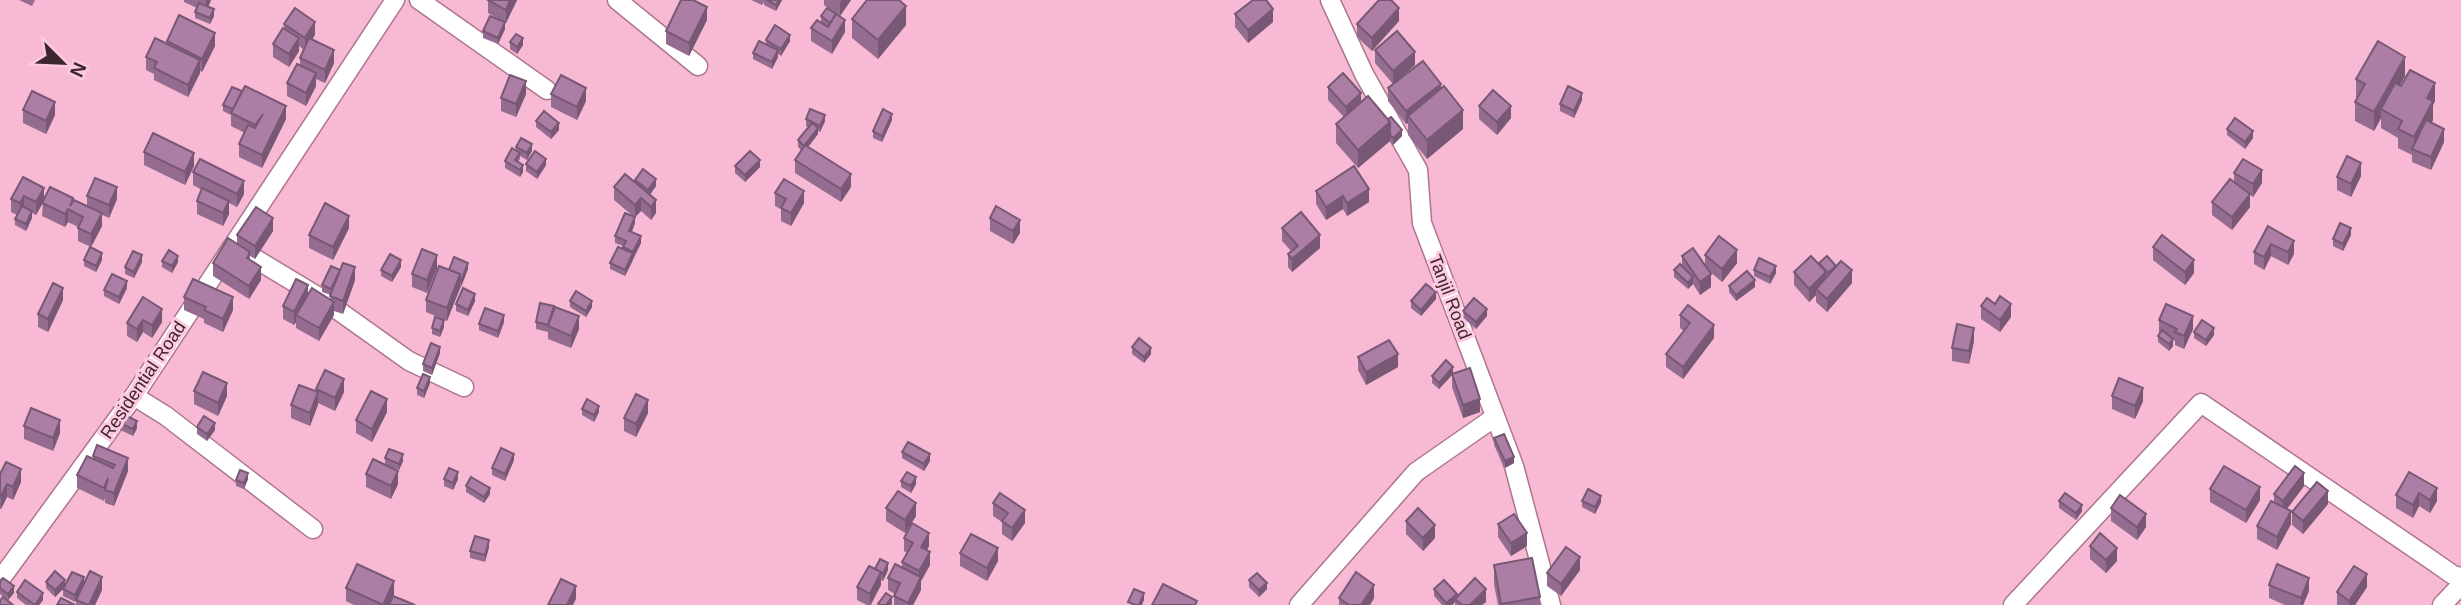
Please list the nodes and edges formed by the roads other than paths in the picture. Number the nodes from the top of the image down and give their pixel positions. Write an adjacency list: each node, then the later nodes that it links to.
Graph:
1 (395, 0): 7 (street, Residential Road)
2 (419, 0): 6 (street)
3 (617, 0): 5 (street)
4 (1330, 0): 10 (street, Tanjil Road)
5 (698, 66)
6 (547, 90)
7 (233, 245): 8 (street); 9 (street, Residential Road)
8 (464, 387)
9 (134, 396): 11 (street); 13 (street, Residential Road)
10 (1495, 417): 15 (street); 16 (street, Tanjil Road)
11 (313, 529)
12 (2461, 577): 17 (street)
13 (0, 580)
14 (2461, 585): 18 (street)
15 (1299, 605)
16 (1551, 605)
17 (2013, 605)
18 (2442, 605)

